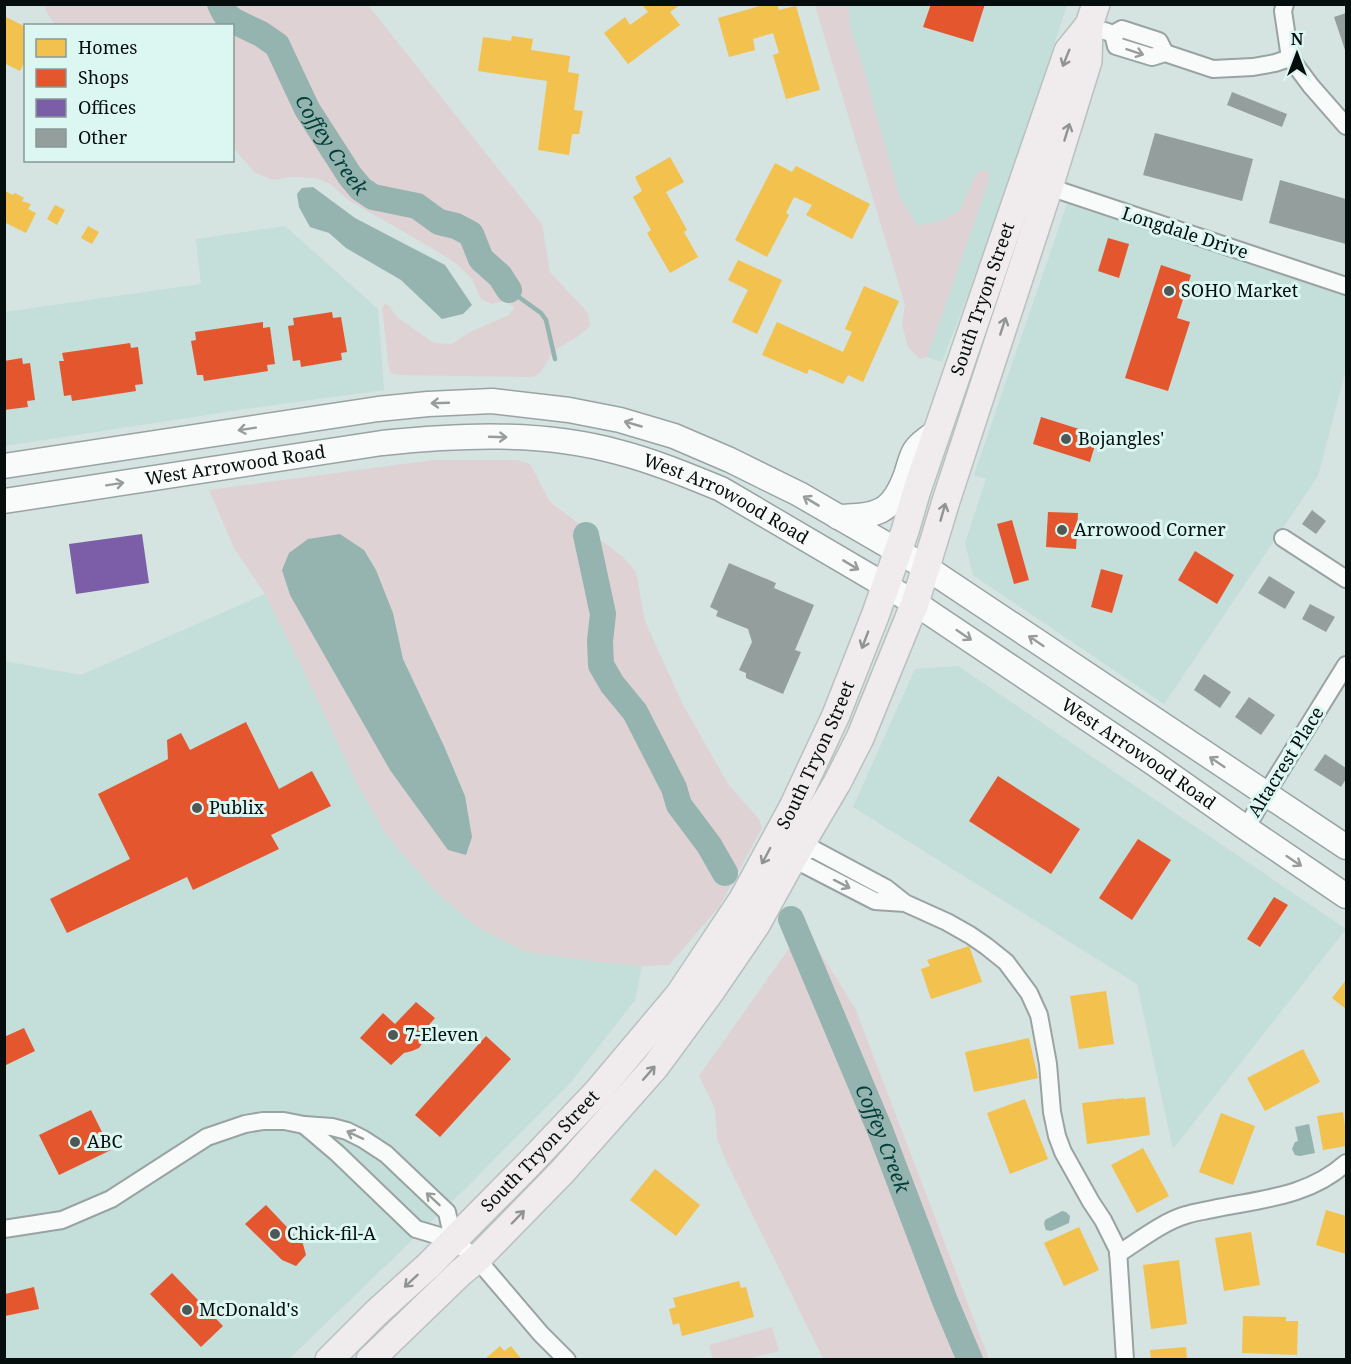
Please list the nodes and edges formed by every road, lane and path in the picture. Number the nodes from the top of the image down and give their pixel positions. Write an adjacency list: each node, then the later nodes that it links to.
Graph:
1 (1284, 4): 3 (street)
2 (1100, 21): 3 (street); 5 (main road, South Tryon Street)
3 (1290, 58): 4 (street)
4 (1347, 126)
5 (1037, 183): 6 (street, Longdale Drive); 7 (main road, South Tryon Street); 13 (main road, South Tryon Street, one-way to 5)
6 (1347, 286)
7 (938, 431): 10 (main road); 12 (main road, South Tryon Street)
8 (4, 466): 10 (main road, West Arrowood Road, one-way to 8)
9 (4, 501): 15 (main road, West Arrowood Road, one-way to 15)
10 (838, 517): 12 (main road, West Arrowood Road)
11 (1283, 538): 14 (street)
12 (898, 552): 13 (main road, West Arrowood Road); 15 (main road, South Tryon Street)
13 (927, 568): 16 (main road, South Tryon Street); 18 (main road, West Arrowood Road, one-way to 13)
14 (1347, 579)
15 (886, 586): 16 (main road, West Arrowood Road); 26 (main road, South Tryon Street, one-way to 26)
16 (915, 603): 19 (main road, West Arrowood Road, one-way to 19); 21 (main road, South Tryon Street)
17 (1347, 665): 18 (street, Altacrest Place)
18 (1266, 794): 19 (street, Altacrest Place); 20 (main road, West Arrowood Road)
19 (1246, 828): 22 (main road, West Arrowood Road, one-way to 22)
20 (1347, 848)
21 (798, 849): 27 (street); 28 (main road, South Tryon Street, one-way to 21)
22 (1347, 896)
23 (304, 1125): 25 (street); 26 (street); 26 (street, one-way to 23)
24 (1347, 1163): 27 (street)
25 (4, 1229)
26 (453, 1240): 28 (street); 29 (main road, South Tryon Street, one-way to 29)
27 (1118, 1254): 32 (street)
28 (477, 1259): 30 (main road, South Tryon Street); 31 (street)
29 (329, 1359)
30 (370, 1359)
31 (567, 1359)
32 (1125, 1359)

